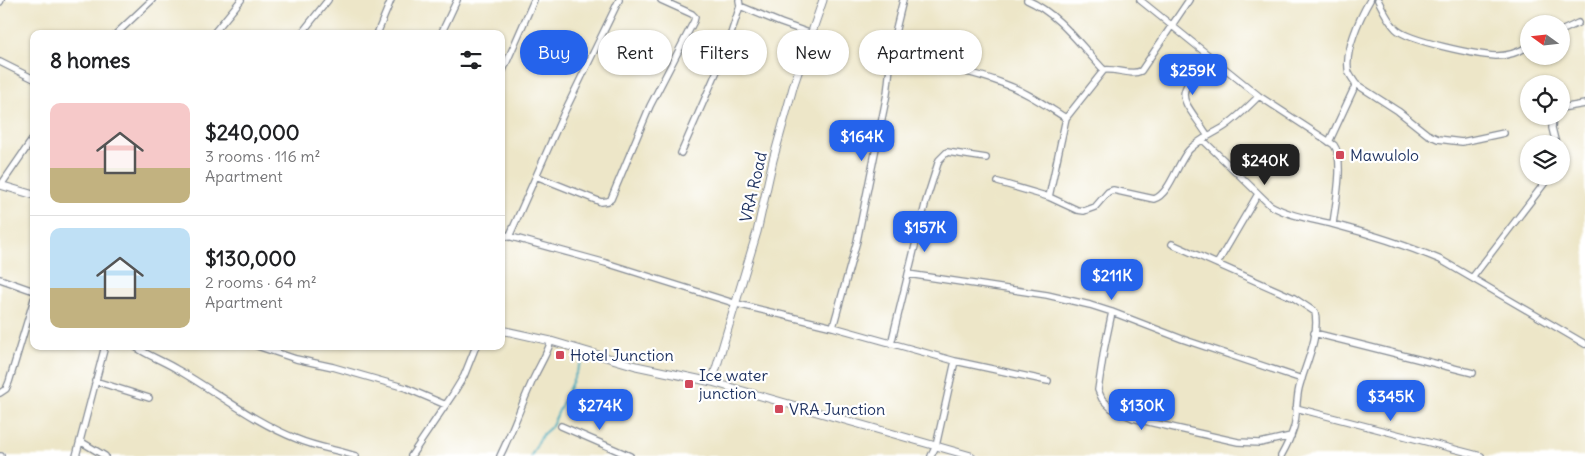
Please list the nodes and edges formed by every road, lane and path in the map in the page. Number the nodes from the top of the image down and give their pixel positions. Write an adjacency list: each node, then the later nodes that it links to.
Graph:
1 (152, 0): 20 (street)
2 (241, 0): 21 (street)
3 (328, 0): 22 (street)
4 (391, 0): 23 (street)
5 (457, 0): 24 (street)
6 (534, 0): 31 (street)
7 (619, 0): 48 (street)
8 (661, 0): 48 (street)
9 (823, 0): 26 (street, VRA Road)
10 (903, 0): 27 (street)
11 (1027, 0): 32 (street)
12 (1140, 0): 18 (street)
13 (1189, 0): 18 (street)
14 (1370, 0): 37 (street)
15 (1378, 0): 28 (street)
16 (740, 3): 25 (street); 46 (street)
17 (1578, 24): 19 (street)
18 (1171, 26): 29 (street); 32 (street)
19 (1570, 27)
20 (120, 30)
21 (216, 30)
22 (304, 30)
23 (379, 30)
24 (443, 30)
25 (801, 30)
26 (813, 30)
27 (896, 30)
28 (1520, 50)
29 (1209, 56): 38 (street); 43 (street)
30 (0, 62): 36 (street)
31 (505, 66)
32 (1104, 70): 41 (street)
33 (797, 75): 64 (street, VRA Road)
34 (889, 75): 67 (street)
35 (977, 75): 41 (street)
36 (30, 77)
37 (1356, 84): 42 (street); 44 (street)
38 (1259, 96): 43 (street); 44 (street)
39 (1585, 104): 40 (street)
40 (1570, 106)
41 (1066, 118): 54 (street)
42 (1504, 133)
43 (1206, 138): 53 (street); 54 (street)
44 (1329, 142): 55 (street)
45 (30, 143): 50 (street)
46 (681, 153)
47 (986, 158): 60 (street)
48 (536, 176): 57 (street)
49 (998, 182): 54 (street)
50 (1, 185): 52 (street)
51 (1543, 185): 61 (street)
52 (30, 194)
53 (1258, 194): 55 (street); 59 (street)
54 (1049, 197)
55 (1333, 224): 61 (street)
56 (505, 236): 57 (street)
57 (509, 237): 64 (street)
58 (1172, 244): 59 (street)
59 (1217, 264): 69 (street)
60 (908, 274): 66 (street); 71 (street)
61 (1472, 278): 72 (street)
62 (0, 279): 63 (street)
63 (30, 290)
64 (737, 304): 67 (street); 82 (street, VRA Road)
65 (30, 312): 83 (street)
66 (1112, 312): 79 (street); 88 (street)
67 (833, 327): 71 (street)
68 (505, 331): 70 (street)
69 (1314, 333): 78 (street); 79 (street)
70 (551, 342): 82 (street); 95 (street)
71 (891, 344): 77 (street)
72 (1585, 344)
73 (104, 350): 80 (street)
74 (140, 350): 93 (street)
75 (267, 350): 85 (street)
76 (474, 350): 85 (street)
77 (955, 361): 81 (street); 90 (street)
78 (1473, 374)
79 (1302, 379): 86 (street)
80 (95, 381): 84 (street); 89 (street)
81 (1048, 381)
82 (712, 382): 90 (street)
83 (0, 392)
84 (149, 398)
85 (446, 405): 94 (street)
86 (1296, 408): 88 (street); 100 (street)
87 (561, 426): 96 (street)
88 (1291, 436): 99 (street)
89 (80, 441): 91 (street); 92 (street)
90 (936, 446): 97 (street); 98 (street)
91 (76, 456)
92 (105, 456)
93 (356, 456)
94 (411, 456)
95 (500, 456)
96 (630, 456)
97 (931, 456)
98 (971, 456)
99 (1281, 456)
100 (1481, 456)

